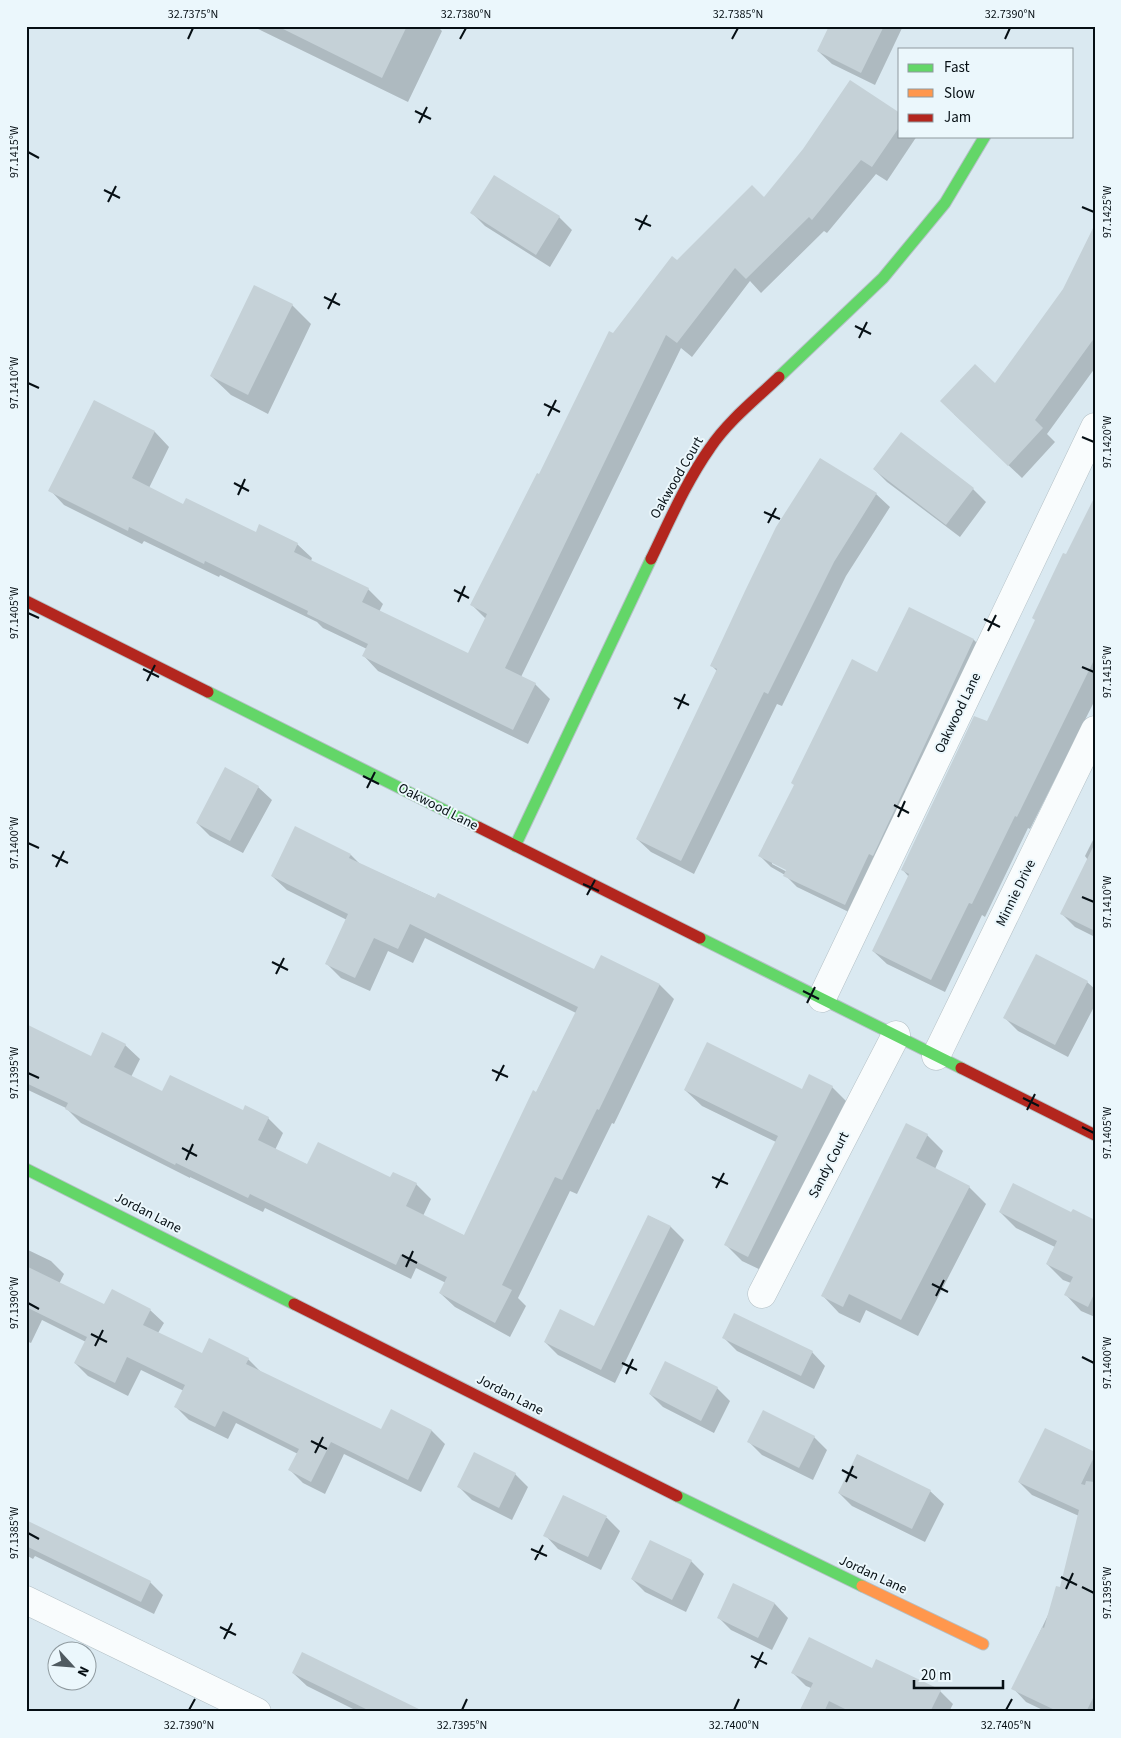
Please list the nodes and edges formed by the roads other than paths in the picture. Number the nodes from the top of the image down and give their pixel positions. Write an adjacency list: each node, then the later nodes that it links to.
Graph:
1 (984, 138): 5 (street, Oakwood Court)
2 (1095, 427): 6 (street, Oakwood Lane)
3 (26, 601): 5 (street, Oakwood Lane)
4 (1095, 730): 8 (street, Minnie Drive)
5 (515, 846): 6 (street, Oakwood Lane)
6 (822, 998): 7 (street, Oakwood Lane)
7 (896, 1035): 8 (street, Oakwood Lane); 11 (street, Sandy Court)
8 (936, 1056): 9 (street, Oakwood Lane)
9 (1095, 1135)
10 (26, 1169): 13 (street, Jordan Lane)
11 (762, 1294)
12 (26, 1600): 14 (street)
13 (983, 1644)
14 (257, 1712)

